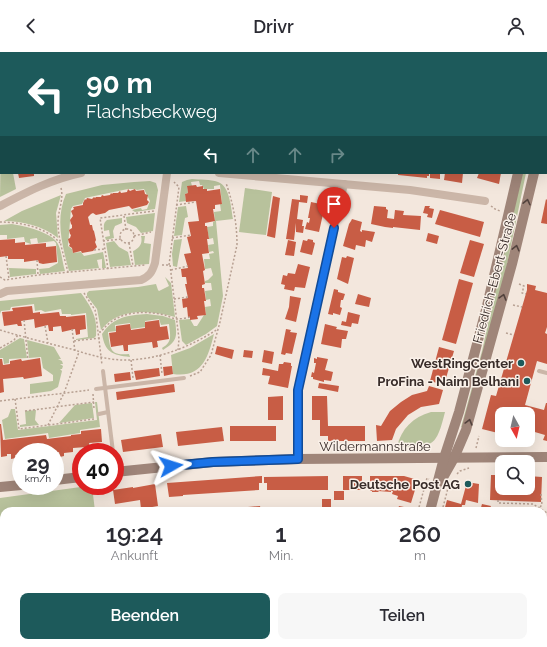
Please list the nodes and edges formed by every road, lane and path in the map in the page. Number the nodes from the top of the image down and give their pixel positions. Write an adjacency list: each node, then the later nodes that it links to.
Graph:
1 (77, 174): 7 (street)
2 (222, 174): 50 (path)
3 (232, 174): 8 (street)
4 (518, 174): 14 (main road, Friedrich-Ebert-Straße)
5 (534, 174): 87 (main road, Friedrich-Ebert-Straße, one-way to 5)
6 (167, 175): 11 (path); 13 (street)
7 (58, 179): 12 (street); 25 (path)
8 (344, 184): 9 (street); 88 (street)
9 (485, 201): 14 (path)
10 (196, 202): 11 (path)
11 (176, 205): 21 (path)
12 (0, 206)
13 (162, 210): 15 (path); 18 (street)
14 (508, 212): 87 (main road, Friedrich-Ebert-Straße)
15 (124, 215): 17 (path); 23 (path)
16 (0, 222): 25 (path)
17 (126, 230): 20 (path); 22 (path)
18 (159, 231): 20 (path); 39 (street)
19 (191, 235): 21 (path)
20 (134, 236): 24 (path)
21 (172, 238): 30 (path)
22 (121, 239): 23 (path); 24 (path)
23 (103, 241): 26 (path)
24 (129, 243): 31 (path)
25 (61, 244): 35 (path)
26 (105, 249): 27 (path); 33 (path)
27 (94, 250)
28 (6, 256): 37 (path)
29 (37, 260): 36 (path)
30 (169, 265)
31 (134, 266)
32 (188, 266): 34 (path)
33 (108, 269)
34 (171, 270)
35 (68, 272)
36 (38, 275)
37 (9, 279)
38 (519, 284): 41 (path)
39 (79, 285): 40 (street); 52 (path)
40 (0, 294)
41 (526, 294)
42 (188, 297): 43 (path)
43 (174, 300)
44 (513, 305): 45 (path)
45 (522, 307)
46 (190, 317): 52 (path)
47 (24, 320): 56 (path)
48 (45, 326): 59 (path)
49 (72, 329): 58 (path)
50 (218, 329): 63 (path); 70 (path)
51 (0, 330): 54 (path)
52 (99, 332): 57 (path)
53 (506, 333): 55 (path)
54 (18, 335): 56 (path); 60 (path)
55 (514, 335)
56 (25, 337): 59 (path); 66 (path)
57 (100, 338): 58 (path); 64 (path)
58 (74, 341): 61 (path)
59 (48, 343): 61 (path)
60 (0, 348)
61 (75, 351): 62 (path)
62 (79, 352): 64 (path); 75 (path)
63 (160, 355): 65 (path); 71 (path)
64 (101, 358): 65 (path); 67 (path)
65 (131, 359): 72 (path)
66 (28, 360)
67 (103, 371): 73 (lane)
68 (539, 371): 69 (lane)
69 (547, 373)
70 (184, 378): 71 (lane)
71 (163, 380): 72 (lane)
72 (134, 384): 73 (lane)
73 (105, 388): 74 (lane); 81 (lane)
74 (96, 389)
75 (64, 393): 76 (path); 78 (path); 79 (path)
76 (15, 399): 77 (path); 84 (path)
77 (0, 401)
78 (94, 402): 79 (path); 82 (path)
79 (57, 406): 80 (path); 84 (path)
80 (25, 411)
81 (108, 412): 82 (lane); 85 (lane)
82 (97, 414)
83 (96, 419): 84 (path)
84 (48, 425)
85 (112, 443)
86 (547, 457): 87 (main road, Wildermannstraße)
87 (449, 458): 88 (main road, Wildermannstraße); 92 (main road)
88 (298, 459): 90 (main road, Wildermannstraße)
89 (471, 468): 91 (path)
90 (124, 471)
91 (455, 476)
92 (437, 484): 97 (path); 98 (main road); 99 (path)
93 (12, 485): 94 (main road)
94 (0, 487)
95 (541, 494): 101 (path)
96 (498, 500): 100 (path)
97 (419, 507)
98 (431, 507)
99 (443, 507)
100 (539, 507)
101 (541, 507)

